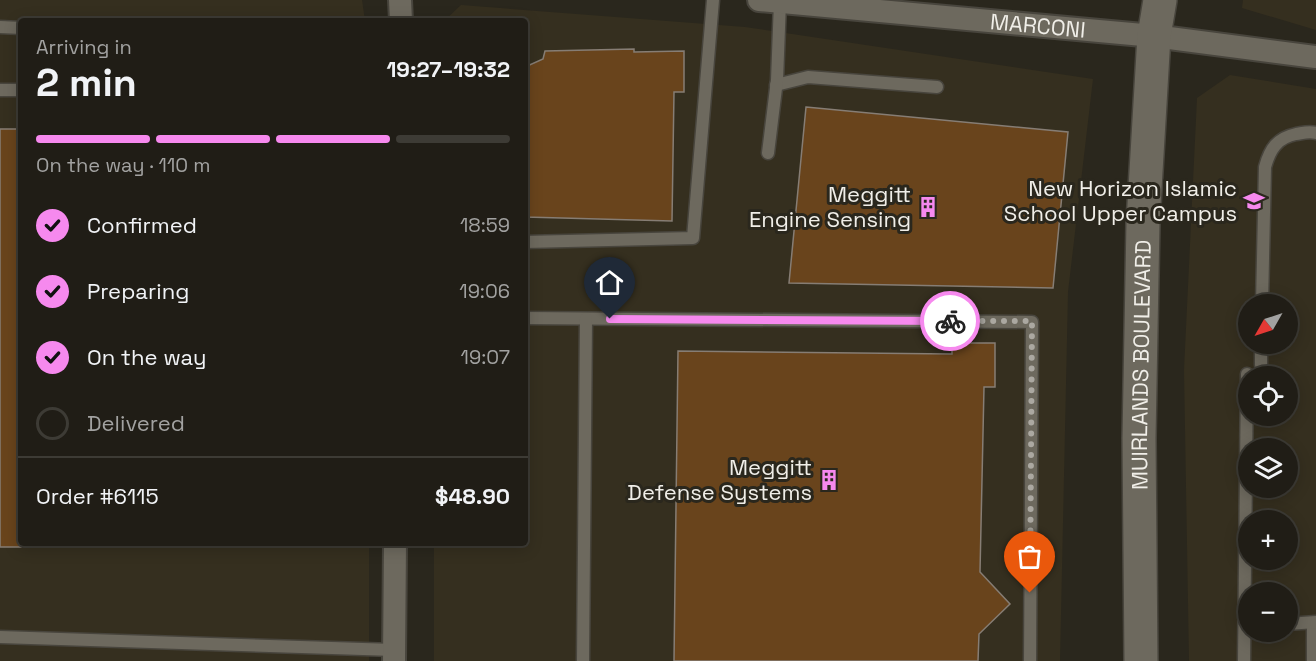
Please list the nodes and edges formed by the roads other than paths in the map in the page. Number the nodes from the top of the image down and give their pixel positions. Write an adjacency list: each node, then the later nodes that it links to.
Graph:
1 (400, 0): 6 (street)
2 (712, 0): 17 (lane)
3 (1160, 0): 9 (main road, MUIRLANDS BOULEVARD)
4 (770, 1): 5 (street, MARCONI); 11 (lane)
5 (856, 4): 9 (street, MARCONI)
6 (401, 18)
7 (0, 27): 8 (lane)
8 (18, 28)
9 (1154, 36): 10 (street, MARCONI); 33 (main road, MUIRLANDS BOULEVARD)
10 (1316, 57)
11 (776, 85): 12 (lane); 16 (lane)
12 (937, 87)
13 (0, 90): 14 (lane)
14 (18, 90)
15 (1316, 133): 18 (lane)
16 (768, 153)
17 (528, 242)
18 (1262, 294)
19 (528, 318): 20 (lane)
20 (586, 319): 31 (lane); 32 (lane)
21 (1261, 354): 22 (lane)
22 (1261, 365)
23 (1247, 426): 25 (lane)
24 (395, 546): 30 (street)
25 (1246, 582)
26 (1314, 622): 27 (lane); 35 (lane)
27 (1298, 623)
28 (0, 637): 30 (lane)
29 (1245, 642): 34 (lane)
30 (394, 655)
31 (583, 661)
32 (1030, 661)
33 (1141, 661)
34 (1244, 661)
35 (1313, 661)

